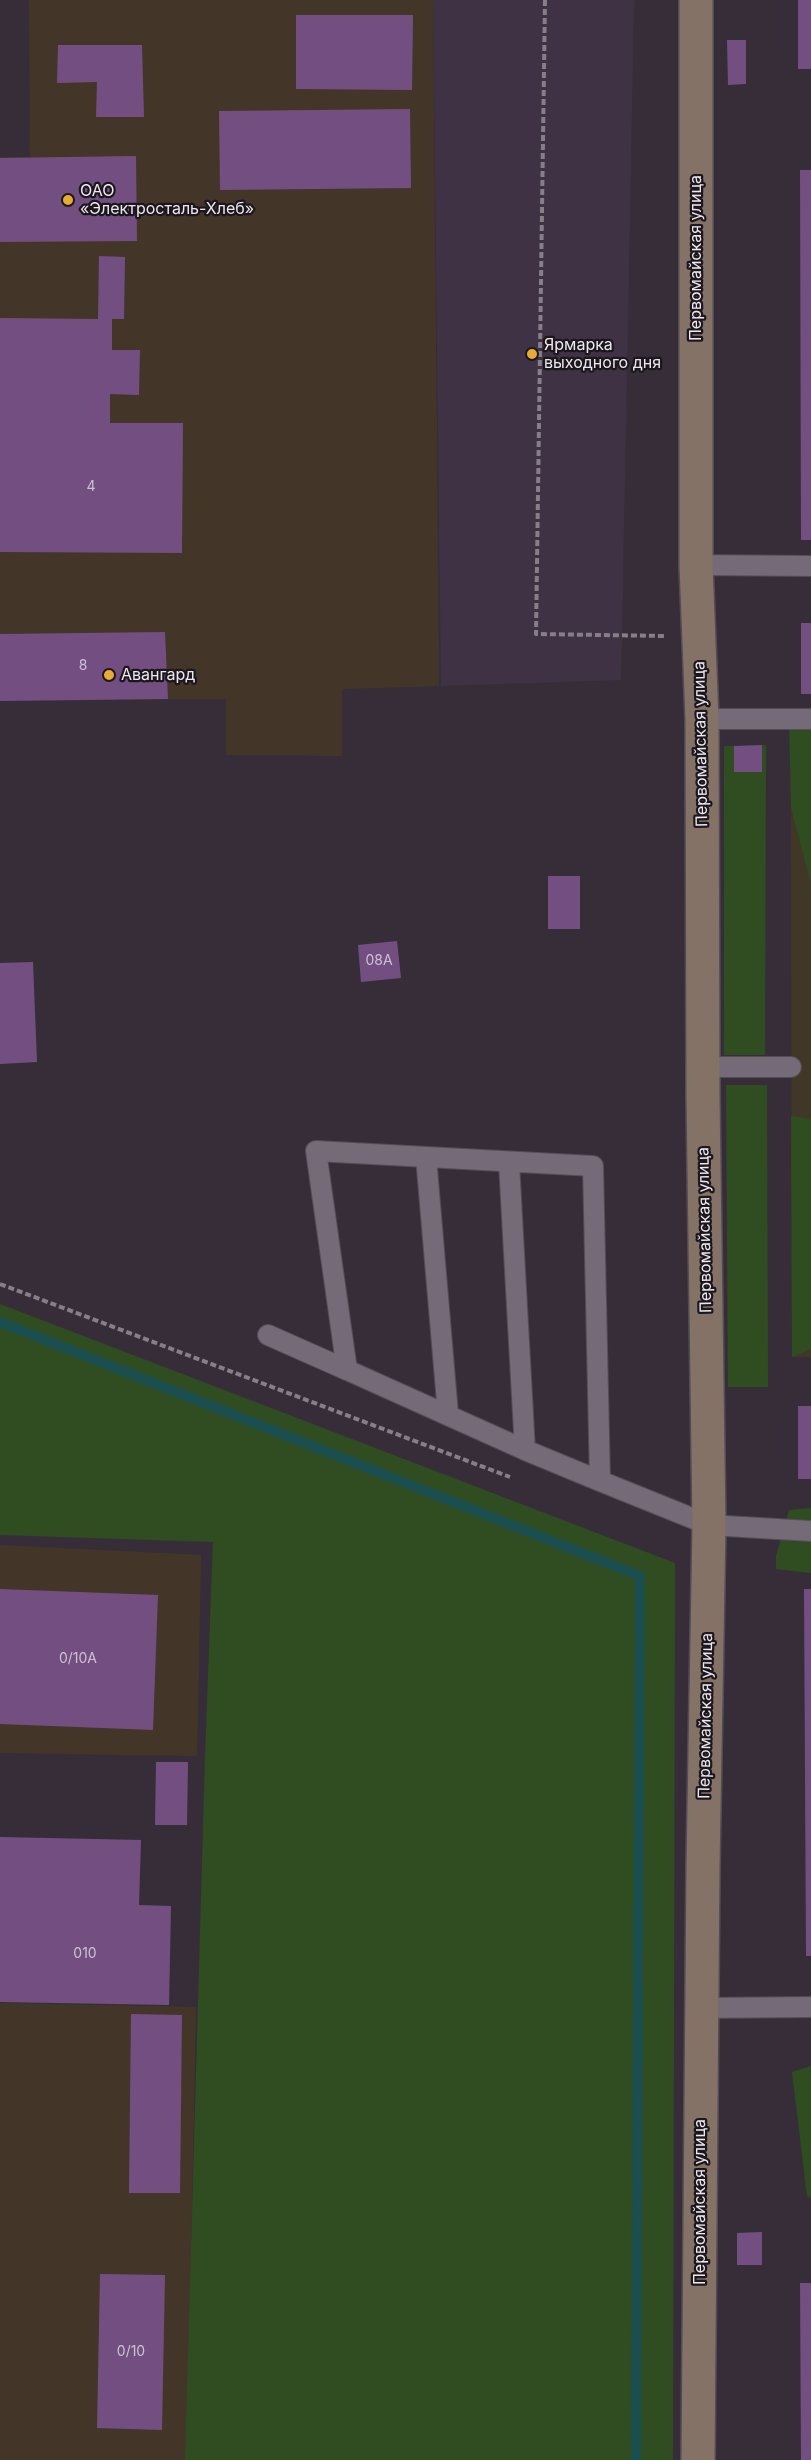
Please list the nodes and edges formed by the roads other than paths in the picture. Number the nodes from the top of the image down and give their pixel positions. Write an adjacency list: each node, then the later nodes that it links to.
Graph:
1 (696, 0): 2 (street, Первомайская улица)
2 (696, 565): 3 (lane); 4 (street, Первомайская улица)
3 (811, 566)
4 (702, 719): 5 (lane); 6 (street, Первомайская улица)
5 (811, 719)
6 (702, 1067): 7 (lane); 15 (street, Первомайская улица)
7 (791, 1067)
8 (426, 1157): 9 (lane); 11 (lane); 12 (lane)
9 (509, 1163): 13 (lane); 14 (lane)
10 (268, 1335): 11 (lane)
11 (347, 1370): 12 (lane)
12 (448, 1414): 13 (lane)
13 (525, 1450): 14 (lane)
14 (600, 1481): 15 (lane)
15 (709, 1525): 16 (lane); 18 (street, Первомайская улица)
16 (811, 1531)
17 (811, 2007): 18 (lane)
18 (702, 2008): 19 (street, Первомайская улица)
19 (698, 2460)

